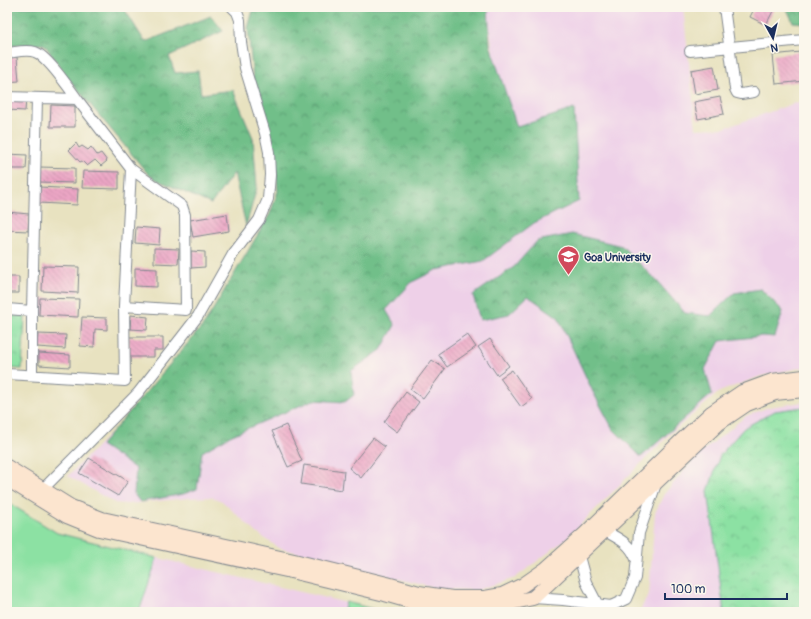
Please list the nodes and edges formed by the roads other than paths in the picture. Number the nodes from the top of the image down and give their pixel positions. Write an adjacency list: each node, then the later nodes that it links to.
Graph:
1 (232, 7): 22 (street)
2 (724, 7): 4 (street)
3 (804, 40): 4 (street)
4 (730, 47): 5 (street); 7 (street)
5 (690, 51)
6 (7, 53): 10 (street)
7 (754, 92)
8 (7, 97): 9 (street)
9 (37, 98): 10 (street); 14 (street)
10 (77, 99): 11 (street)
11 (131, 169): 12 (street); 12 (street)
12 (124, 306): 16 (street)
13 (7, 309): 14 (street)
14 (32, 311): 16 (street)
15 (7, 374): 16 (street)
16 (32, 375)
17 (804, 377): 21 (main road)
18 (804, 390): 21 (main road)
19 (7, 467): 22 (main road)
20 (7, 479): 24 (main road)
21 (652, 480): 23 (main road); 26 (street); 27 (main road)
22 (42, 490): 24 (main road)
23 (604, 531): 25 (main road); 26 (street)
24 (173, 540): 27 (main road)
25 (579, 556): 28 (main road); 29 (street)
26 (636, 560): 29 (street)
27 (376, 586): 28 (main road)
28 (533, 598): 29 (street)
29 (598, 605)

